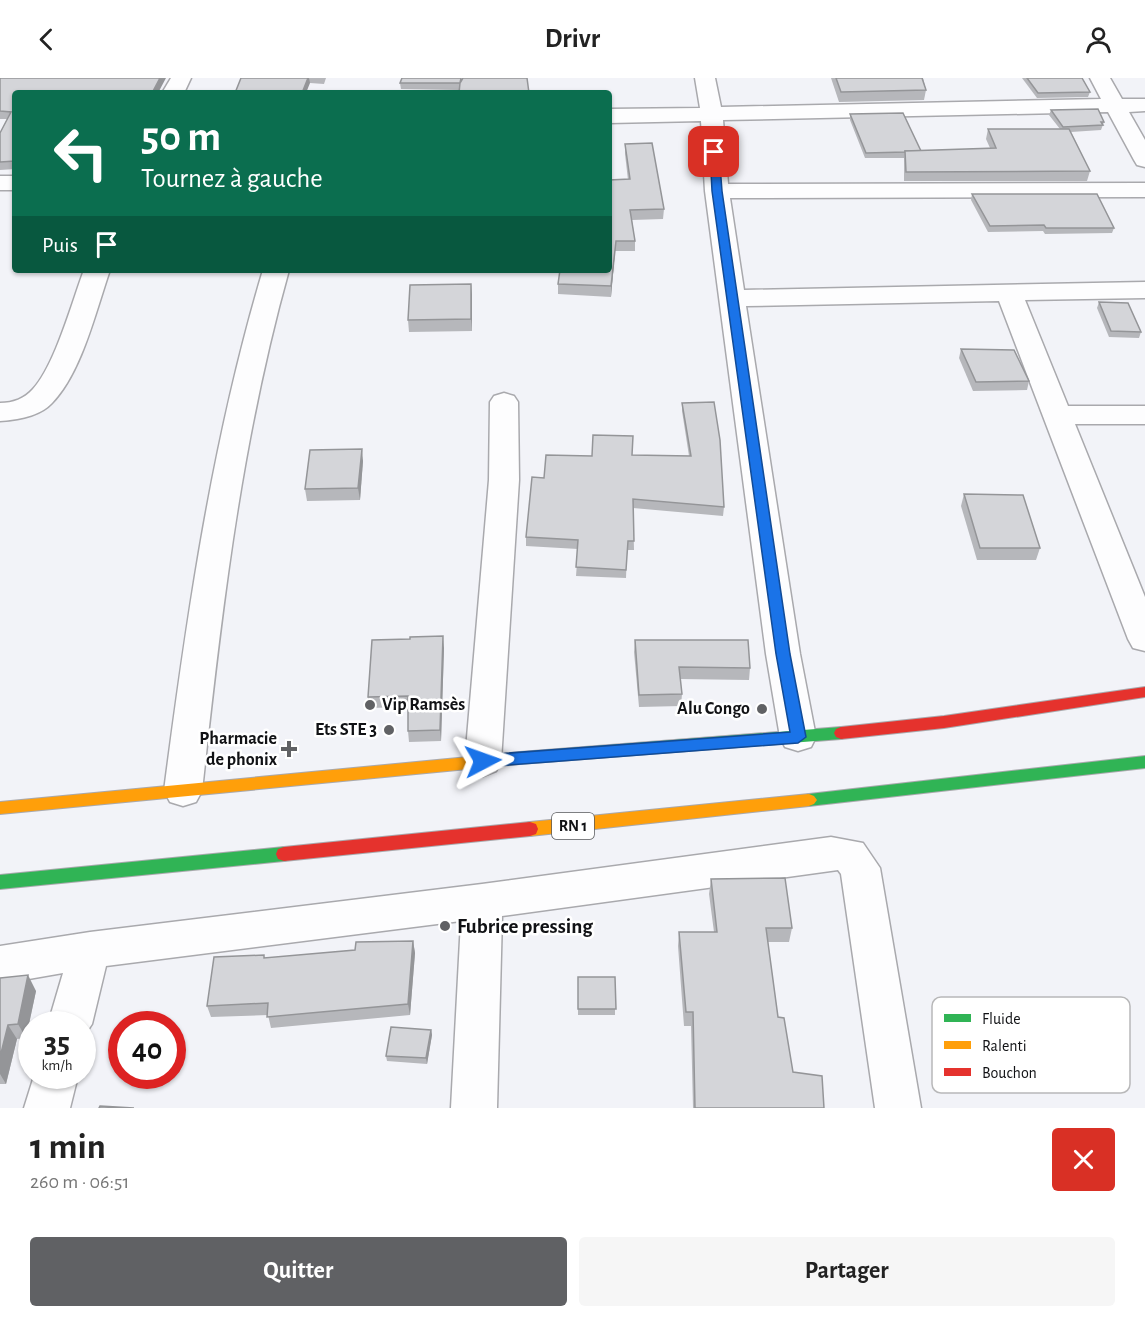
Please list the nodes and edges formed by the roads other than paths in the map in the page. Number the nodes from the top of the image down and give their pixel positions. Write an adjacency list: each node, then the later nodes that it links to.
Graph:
1 (705, 78): 5 (street)
2 (1100, 78): 3 (street)
3 (1115, 105): 4 (street); 5 (street); 7 (street)
4 (1145, 105)
5 (712, 114): 6 (street); 9 (street)
6 (612, 116)
7 (1145, 160)
8 (1145, 190): 9 (street)
9 (717, 191): 14 (street)
10 (96, 273): 16 (street)
11 (275, 273): 24 (street)
12 (1145, 290): 13 (street)
13 (1009, 292): 14 (street); 17 (street)
14 (732, 298): 21 (street)
15 (504, 402): 22 (street)
16 (0, 412)
17 (1056, 415): 18 (street); 19 (street)
18 (1145, 415)
19 (1145, 639)
20 (1145, 693): 21 (main road)
21 (798, 737): 22 (main road)
22 (483, 761): 24 (main road)
23 (1145, 762): 26 (main road, RN 1)
24 (183, 791): 25 (main road)
25 (0, 808)
26 (0, 882)
27 (482, 902): 28 (street); 33 (street); 34 (street)
28 (90, 950): 29 (street); 30 (street)
29 (0, 965)
30 (74, 1011)
31 (52, 1089): 32 (street)
32 (47, 1108)
33 (474, 1108)
34 (898, 1108)

